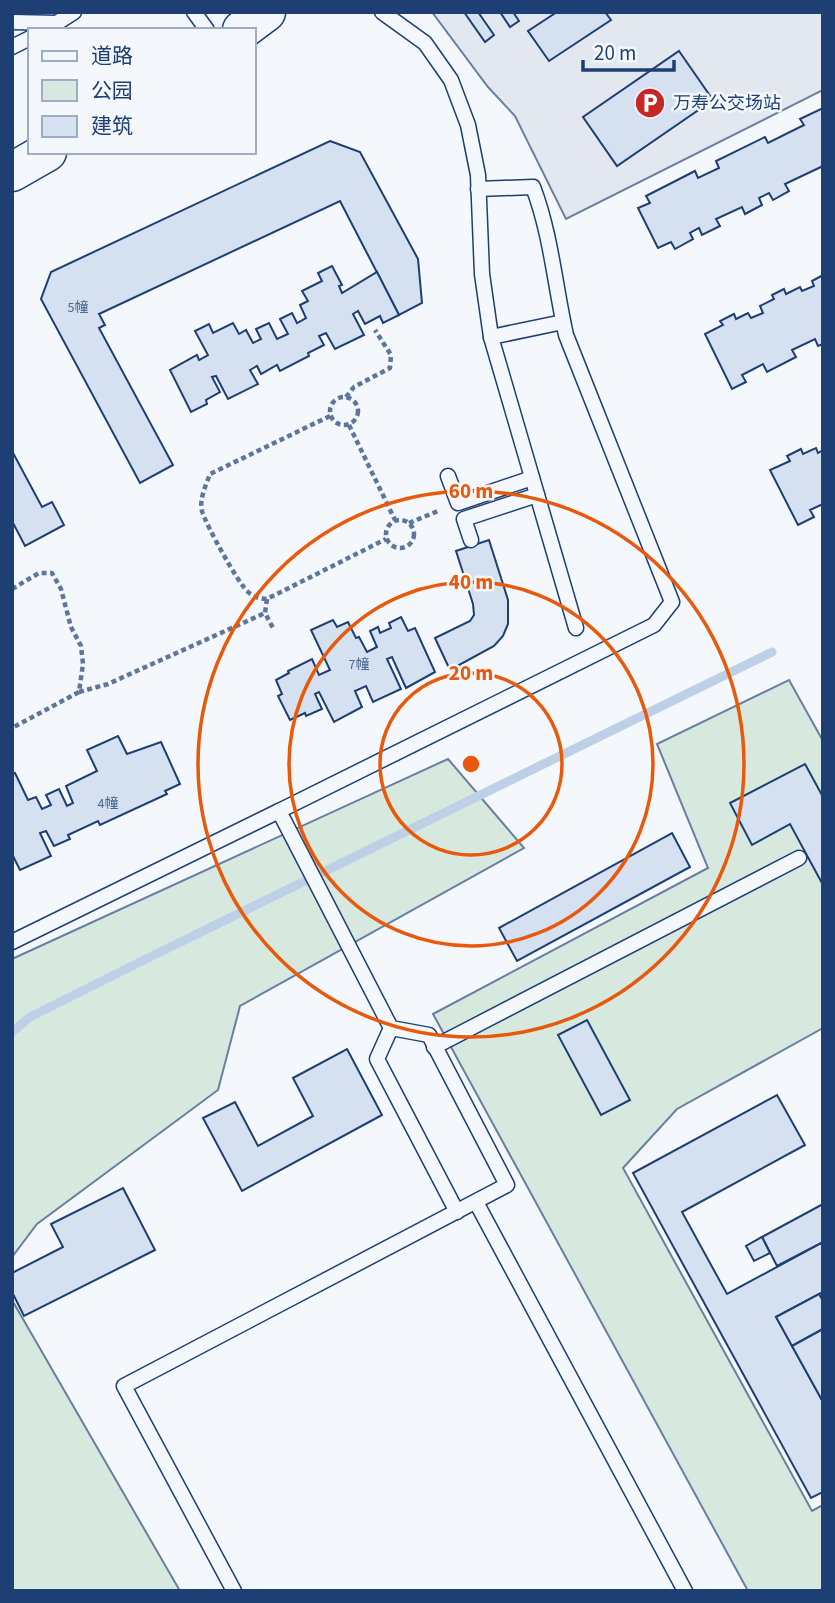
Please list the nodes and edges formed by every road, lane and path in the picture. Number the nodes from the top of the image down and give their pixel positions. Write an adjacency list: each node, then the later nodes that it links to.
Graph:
1 (74, 12): 6 (lane)
2 (194, 12): 8 (lane)
3 (267, 12): 9 (street)
4 (382, 12): 14 (lane)
5 (12, 22): 6 (lane)
6 (58, 23): 7 (lane)
7 (49, 28)
8 (206, 28)
9 (245, 28)
10 (28, 39): 11 (lane)
11 (12, 47)
12 (44, 154): 13 (street)
13 (12, 172)
14 (478, 190): 15 (lane); 17 (lane)
15 (563, 322): 17 (lane); 37 (lane)
16 (375, 330): 18 (path)
17 (491, 337): 22 (lane)
18 (346, 397): 19 (path); 20 (path)
19 (330, 416): 20 (path); 31 (path)
20 (349, 425): 26 (path)
21 (448, 476): 24 (lane)
22 (532, 478): 23 (lane); 24 (lane)
23 (537, 495): 25 (lane); 34 (lane)
24 (458, 503): 25 (lane); 27 (path)
25 (464, 519): 29 (lane)
26 (395, 520): 27 (path); 28 (path)
27 (410, 523): 28 (path)
28 (386, 540): 31 (path)
29 (471, 540)
30 (12, 589): 35 (path)
31 (267, 600): 32 (path)
32 (265, 613): 33 (path); 35 (path)
33 (273, 628)
34 (576, 628)
35 (79, 692): 36 (path)
36 (12, 728)
37 (279, 811): 39 (lane); 40 (lane)
38 (799, 858): 41 (lane)
39 (12, 942)
40 (391, 1028): 41 (lane); 43 (lane)
41 (434, 1047): 42 (lane)
42 (476, 1202): 43 (lane); 45 (lane)
43 (457, 1212): 44 (lane)
44 (234, 1591)
45 (685, 1591)

